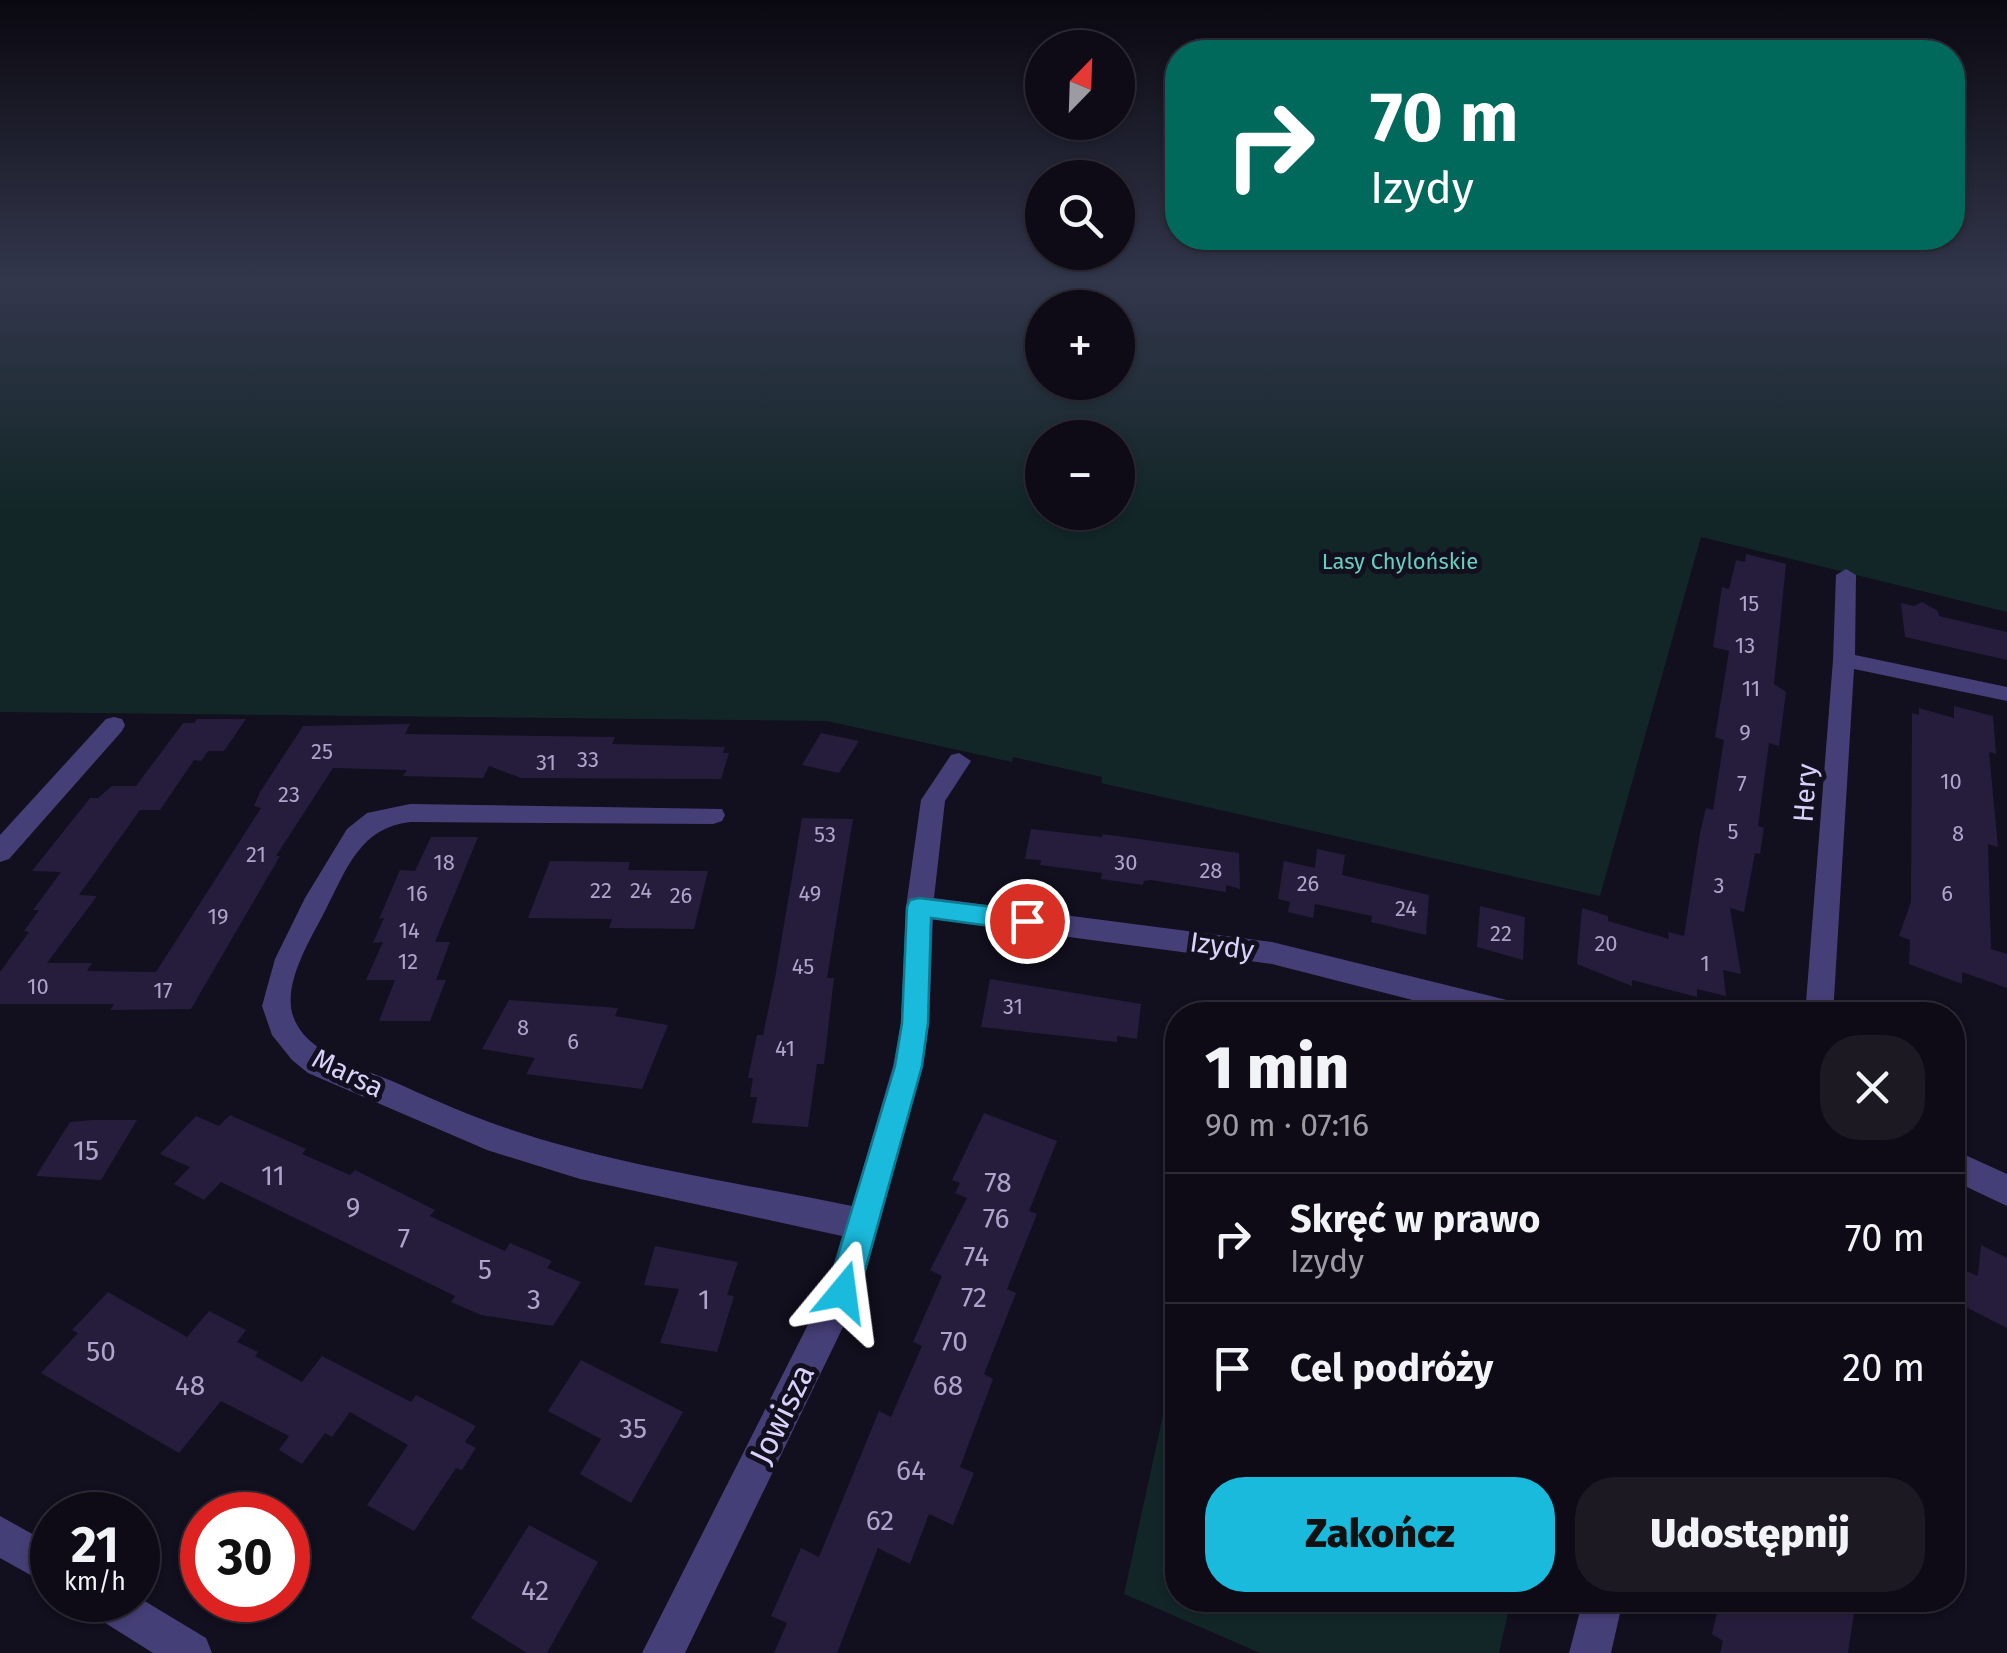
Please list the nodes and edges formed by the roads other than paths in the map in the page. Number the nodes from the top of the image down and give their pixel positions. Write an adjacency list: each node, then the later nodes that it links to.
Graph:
1 (1846, 575): 2 (street, Hery)
2 (1844, 660): 3 (street); 10 (street, Hery)
3 (2007, 694)
4 (114, 724): 7 (street)
5 (959, 760): 8 (street, Jowisza)
6 (713, 815): 13 (street, Marsa)
7 (3, 845)
8 (919, 907): 9 (street, Izydy); 13 (street, Jowisza)
9 (1467, 1002)
10 (1820, 1002)
11 (1965, 1170): 12 (street)
12 (2007, 1190)
13 (862, 1224): 19 (street, Jowisza)
14 (0, 1536): 15 (street)
15 (30, 1554)
16 (1599, 1612): 20 (street)
17 (141, 1622): 18 (street)
18 (191, 1653)
19 (663, 1653)
20 (1590, 1653)

